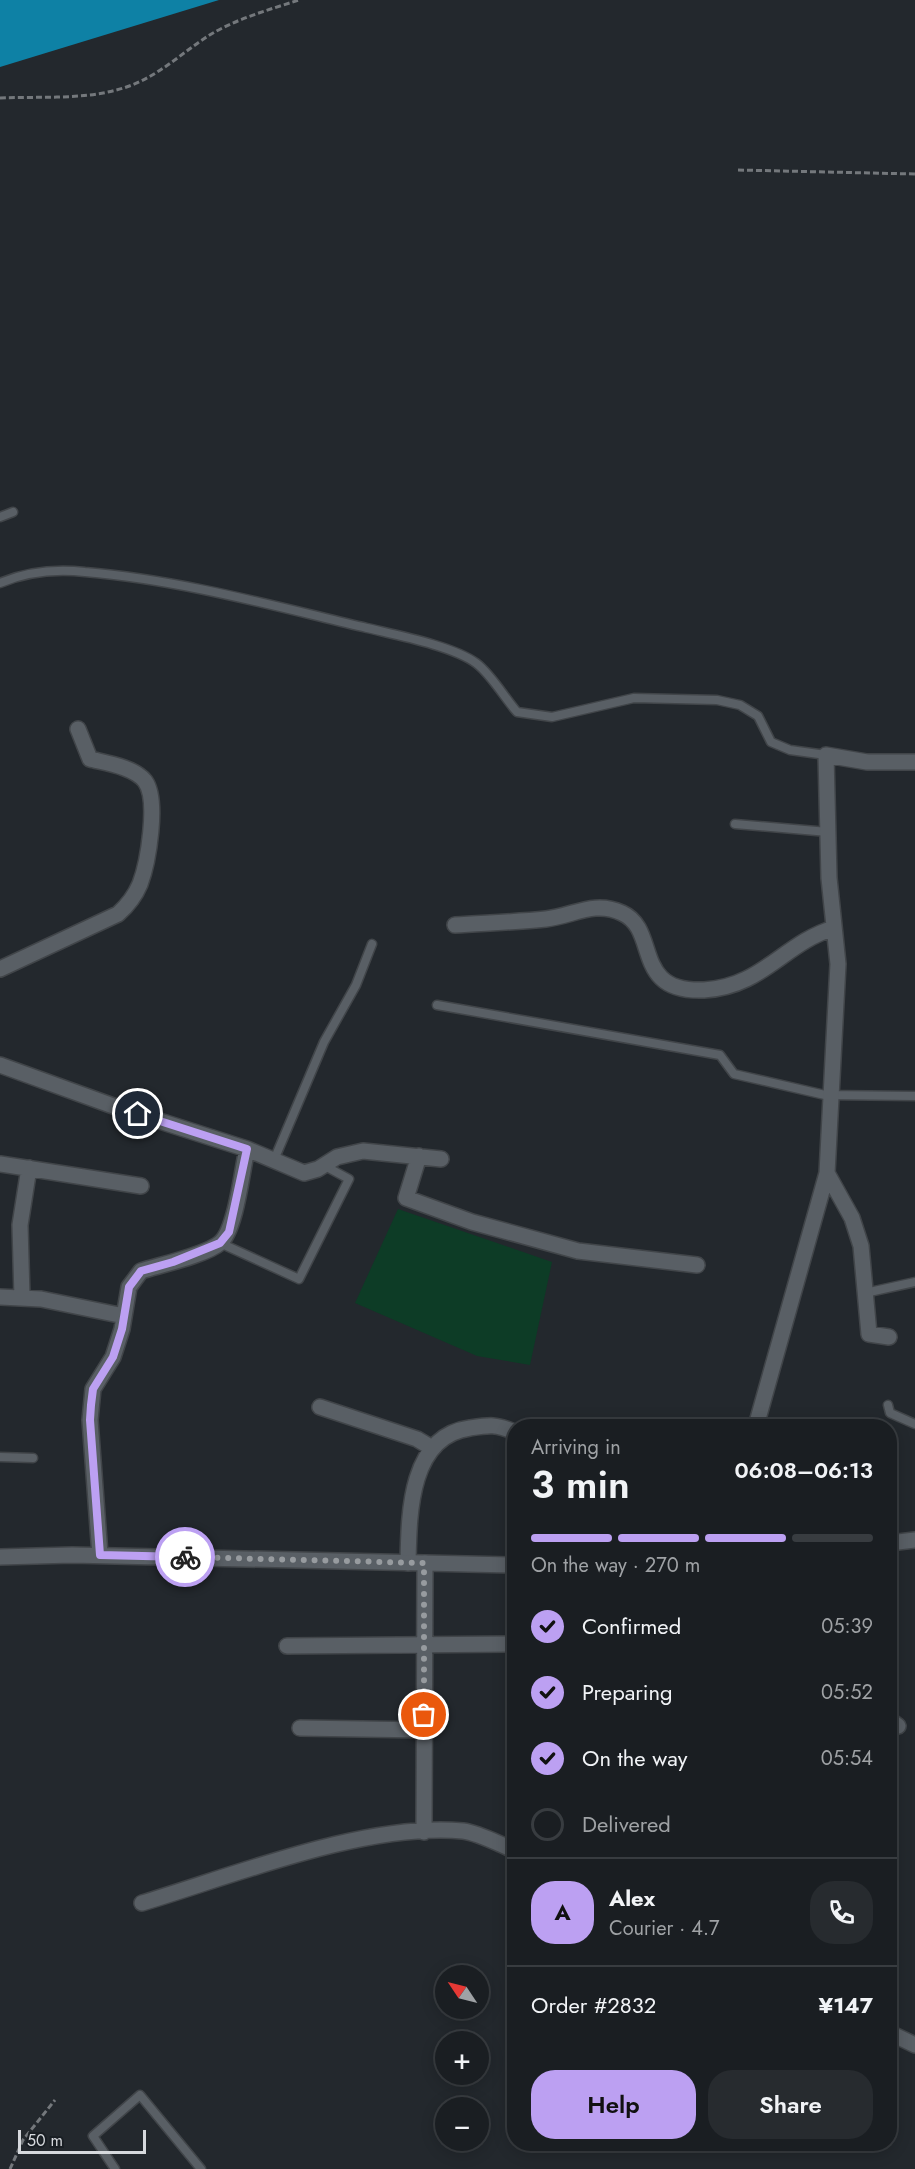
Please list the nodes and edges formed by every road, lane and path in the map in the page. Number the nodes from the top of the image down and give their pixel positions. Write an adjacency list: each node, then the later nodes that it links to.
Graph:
1 (299, 0): 2 (path)
2 (0, 98)
3 (738, 170): 4 (path)
4 (915, 174)
5 (13, 512): 6 (lane)
6 (0, 517)
7 (0, 584): 9 (lane)
8 (78, 729): 16 (street)
9 (826, 755): 10 (street); 12 (street)
10 (915, 762)
11 (735, 824): 12 (lane)
12 (828, 832): 14 (street)
13 (455, 925): 14 (street)
14 (834, 928): 19 (street)
15 (372, 944): 24 (lane)
16 (0, 969)
17 (437, 1005): 19 (lane)
18 (0, 1065): 21 (street)
19 (832, 1095): 20 (lane); 28 (street)
20 (915, 1096)
21 (247, 1149): 24 (street); 30 (street)
22 (419, 1156): 23 (street); 26 (street); 31 (street)
23 (441, 1159)
24 (274, 1160): 26 (street)
25 (0, 1164): 27 (street)
26 (323, 1166): 30 (lane)
27 (29, 1168): 29 (street); 35 (street)
28 (827, 1173): 33 (street); 40 (street)
29 (141, 1186)
30 (220, 1243): 36 (street)
31 (697, 1265)
32 (915, 1282): 33 (lane)
33 (865, 1293): 37 (street)
34 (0, 1297): 35 (street)
35 (22, 1297): 36 (street)
36 (124, 1316): 48 (street)
37 (889, 1337)
38 (888, 1405): 41 (lane)
39 (320, 1407): 43 (street)
40 (758, 1419)
41 (915, 1424)
42 (507, 1429): 43 (street)
43 (432, 1448): 50 (street)
44 (0, 1457): 45 (lane)
45 (33, 1458)
46 (915, 1540): 47 (street)
47 (897, 1542)
48 (100, 1555): 49 (street); 50 (street)
49 (0, 1557)
50 (408, 1563): 51 (street)
51 (424, 1563): 52 (street); 54 (street)
52 (507, 1565)
53 (507, 1644): 54 (street)
54 (426, 1645): 55 (street); 57 (street)
55 (287, 1646)
56 (300, 1728): 57 (street)
57 (424, 1730): 58 (street)
58 (424, 1832): 59 (street); 60 (street)
59 (507, 1847)
60 (142, 1904)
61 (897, 2036): 62 (street)
62 (915, 2045)
63 (55, 2100): 64 (path)
64 (10, 2169)
65 (115, 2169): 66 (lane)
66 (201, 2169)

